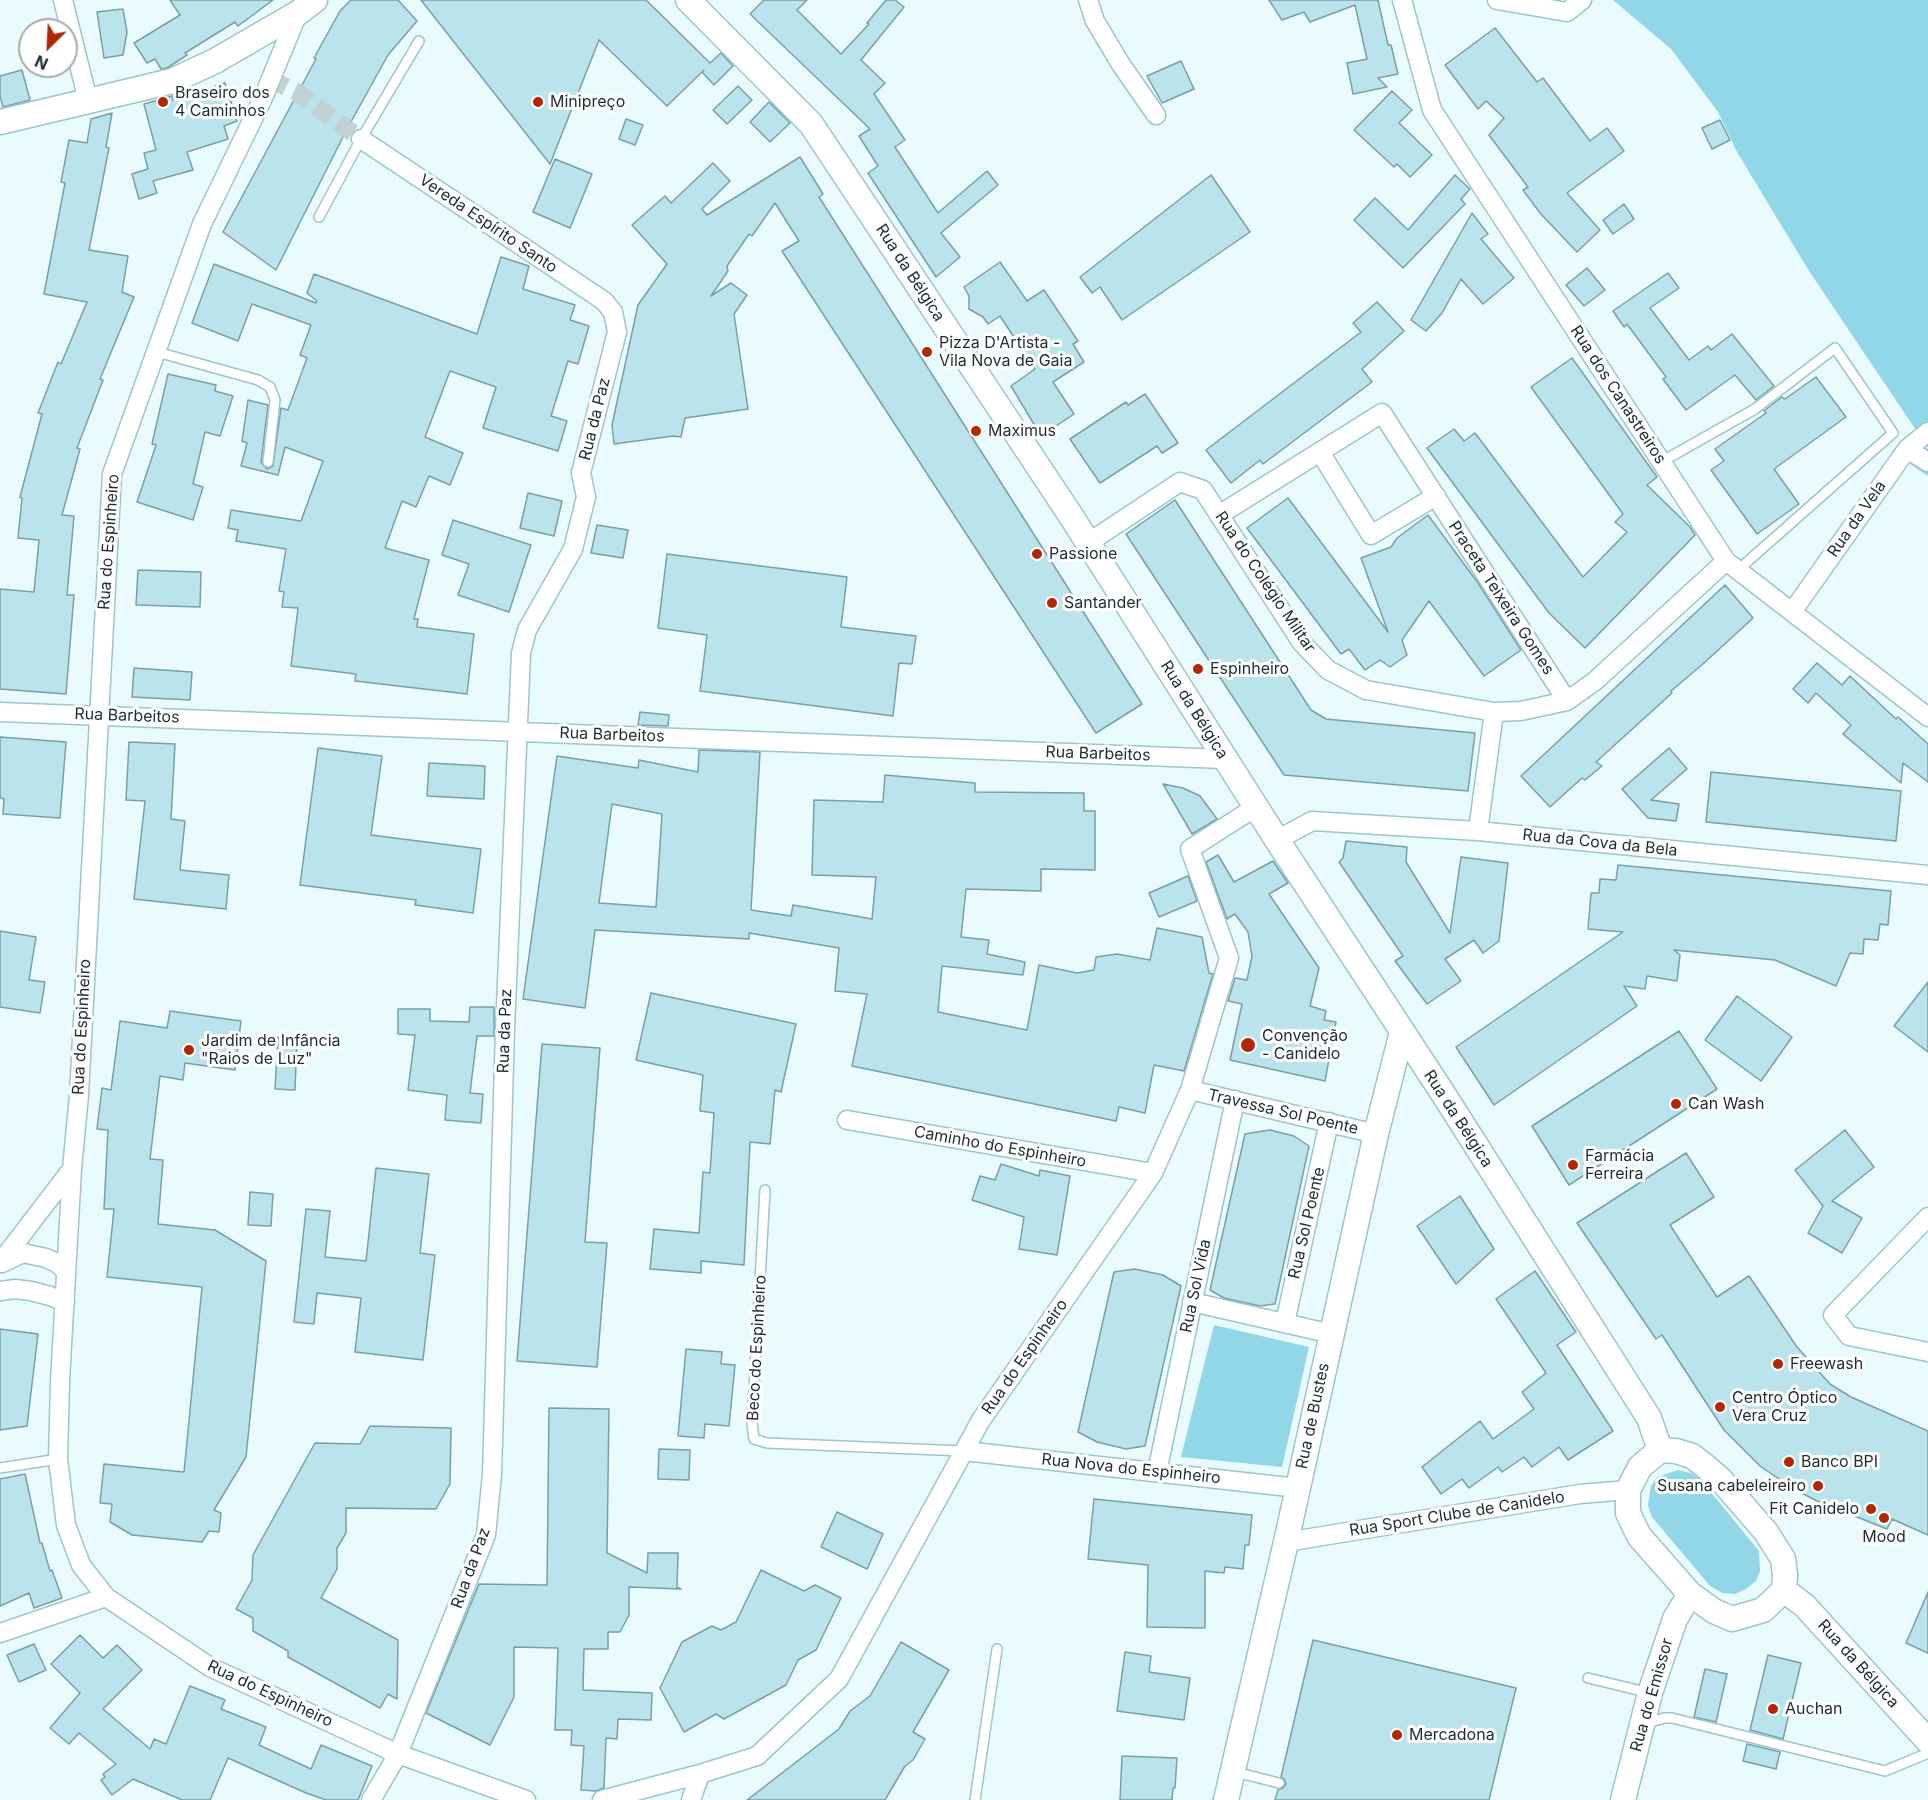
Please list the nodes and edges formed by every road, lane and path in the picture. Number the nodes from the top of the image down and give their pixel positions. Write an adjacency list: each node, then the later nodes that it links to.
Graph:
1 (63, 0): 9 (street)
2 (688, 0): 24 (main road, Rua da Bélgica)
3 (1088, 0): 10 (street)
4 (1402, 0): 20 (street, Rua dos Canastreiros)
5 (1497, 0): 6 (street)
6 (1582, 0)
7 (307, 6): 9 (main road); 15 (street, Rua do Espinheiro)
8 (419, 41): 12 (lane)
9 (88, 101): 11 (main road)
10 (1156, 116)
11 (0, 123)
12 (361, 139): 13 (lane); 14 (street, Vereda Espírito Santo)
13 (319, 217)
14 (613, 312): 32 (street, Rua da Paz)
15 (157, 352): 19 (lane); 30 (street, Rua do Espinheiro)
16 (1928, 432): 17 (street, Rua da Vela)
17 (1907, 449): 21 (street); 26 (street, Rua da Vela)
18 (1320, 452): 22 (street); 22 (street, Praceta Teixeira Gomes); 23 (street, Praceta Teixeira Gomes)
19 (268, 462)
20 (1661, 462): 25 (street, Rua dos Canastreiros); 25 (lane)
21 (1928, 462)
22 (1436, 496): 27 (street, Praceta Teixeira Gomes)
23 (1219, 515): 24 (street, Rua do Colégio Militar); 29 (street, Rua do Colégio Militar)
24 (1088, 543): 33 (main road, Rua da Bélgica)
25 (1732, 565): 26 (street, Rua dos Canastreiros); 27 (street, Rua do Colégio Militar)
26 (1792, 612): 31 (street, Rua dos Canastreiros)
27 (1567, 701): 29 (street, Rua do Colégio Militar)
28 (0, 712): 30 (street, Rua Barbeitos)
29 (1494, 712): 35 (street)
30 (99, 714): 32 (street, Rua Barbeitos); 44 (street, Rua do Espinheiro)
31 (1928, 717)
32 (517, 731): 33 (street, Rua Barbeitos); 74 (street, Rua da Paz)
33 (1224, 759): 34 (main road, Rua da Bélgica)
34 (1256, 807): 36 (main road, Rua da Bélgica); 39 (street, Rua do Espinheiro)
35 (1478, 831): 36 (street, Rua da Cova da Bela); 37 (street, Rua da Cova da Bela)
36 (1277, 840): 38 (main road, Rua da Bélgica)
37 (1928, 875)
38 (1402, 1032): 43 (main road, Rua de Bustes); 56 (main road, Rua da Bélgica)
39 (1190, 1090): 40 (street, Travessa Sol Poente); 45 (street, Rua do Espinheiro)
40 (1235, 1100): 42 (street, Travessa Sol Poente); 52 (street, Rua Sol Vida)
41 (847, 1120): 45 (street, Caminho do Espinheiro)
42 (1329, 1122): 43 (street, Travessa Sol Poente); 53 (street, Rua Sol Poente)
43 (1376, 1134): 54 (main road, Rua de Bustes)
44 (72, 1169): 48 (street); 49 (street, Rua do Espinheiro)
45 (1153, 1173): 57 (street, Rua do Espinheiro)
46 (765, 1190): 57 (lane, Beco do Espinheiro)
47 (1928, 1217): 55 (street)
48 (0, 1264): 49 (street)
49 (66, 1271): 51 (street, Rua do Espinheiro)
50 (0, 1291): 51 (street)
51 (65, 1302): 58 (street, Rua do Espinheiro)
52 (1192, 1302): 53 (street); 60 (street, Rua Sol Vida)
53 (1285, 1323): 54 (street)
54 (1332, 1334): 61 (main road, Rua de Bustes)
55 (1928, 1352)
56 (1660, 1450): 62 (main road); 64 (main road)
57 (964, 1451): 60 (street, Rua Nova do Espinheiro); 76 (street, Rua do Espinheiro)
58 (58, 1459): 59 (lane); 66 (street, Rua do Espinheiro)
59 (0, 1468)
60 (1156, 1472): 61 (street, Rua Nova do Espinheiro)
61 (1298, 1488): 63 (main road, Rua de Bustes)
62 (1628, 1490): 63 (street, Rua Sport Clube de Canidelo); 65 (main road)
63 (1286, 1542): 75 (main road, Rua de Bustes)
64 (1784, 1590): 65 (main road); 72 (main road, Rua da Bélgica)
65 (1690, 1594): 70 (main road, Rua do Emissor)
66 (106, 1597): 67 (street); 74 (street, Rua do Espinheiro)
67 (0, 1633)
68 (997, 1649): 82 (lane)
69 (1588, 1678): 70 (lane)
70 (1650, 1693): 71 (main road, Rua do Emissor)
71 (1642, 1725): 73 (lane); 84 (main road, Rua do Emissor)
72 (1928, 1741)
73 (1928, 1753)
74 (398, 1754): 78 (street, Rua da Paz); 79 (street, Rua do Espinheiro)
75 (1232, 1772): 77 (lane); 83 (main road, Rua de Bustes)
76 (700, 1774): 80 (street, Rua do Espinheiro); 81 (street)
77 (1279, 1783)
78 (371, 1800)
79 (526, 1800)
80 (602, 1800)
81 (691, 1800)
82 (975, 1800)
83 (1226, 1800)
84 (1623, 1800)

